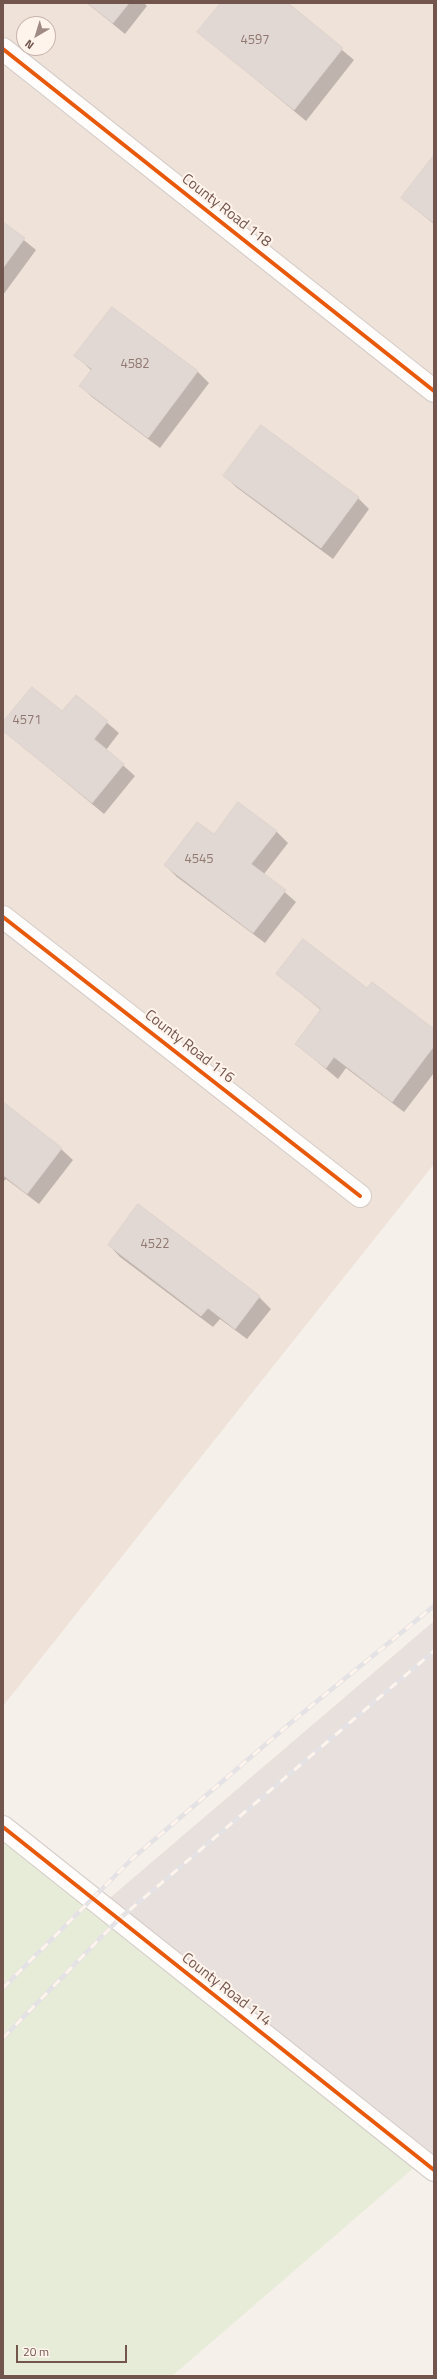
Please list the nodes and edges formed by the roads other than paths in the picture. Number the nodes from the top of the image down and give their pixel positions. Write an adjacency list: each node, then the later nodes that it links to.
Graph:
1 (3, 49): 2 (street, County Road 118)
2 (434, 391)
3 (3, 917): 4 (street, County Road 116)
4 (360, 1196)
5 (3, 1827): 6 (street, County Road 114)
6 (434, 2170)

